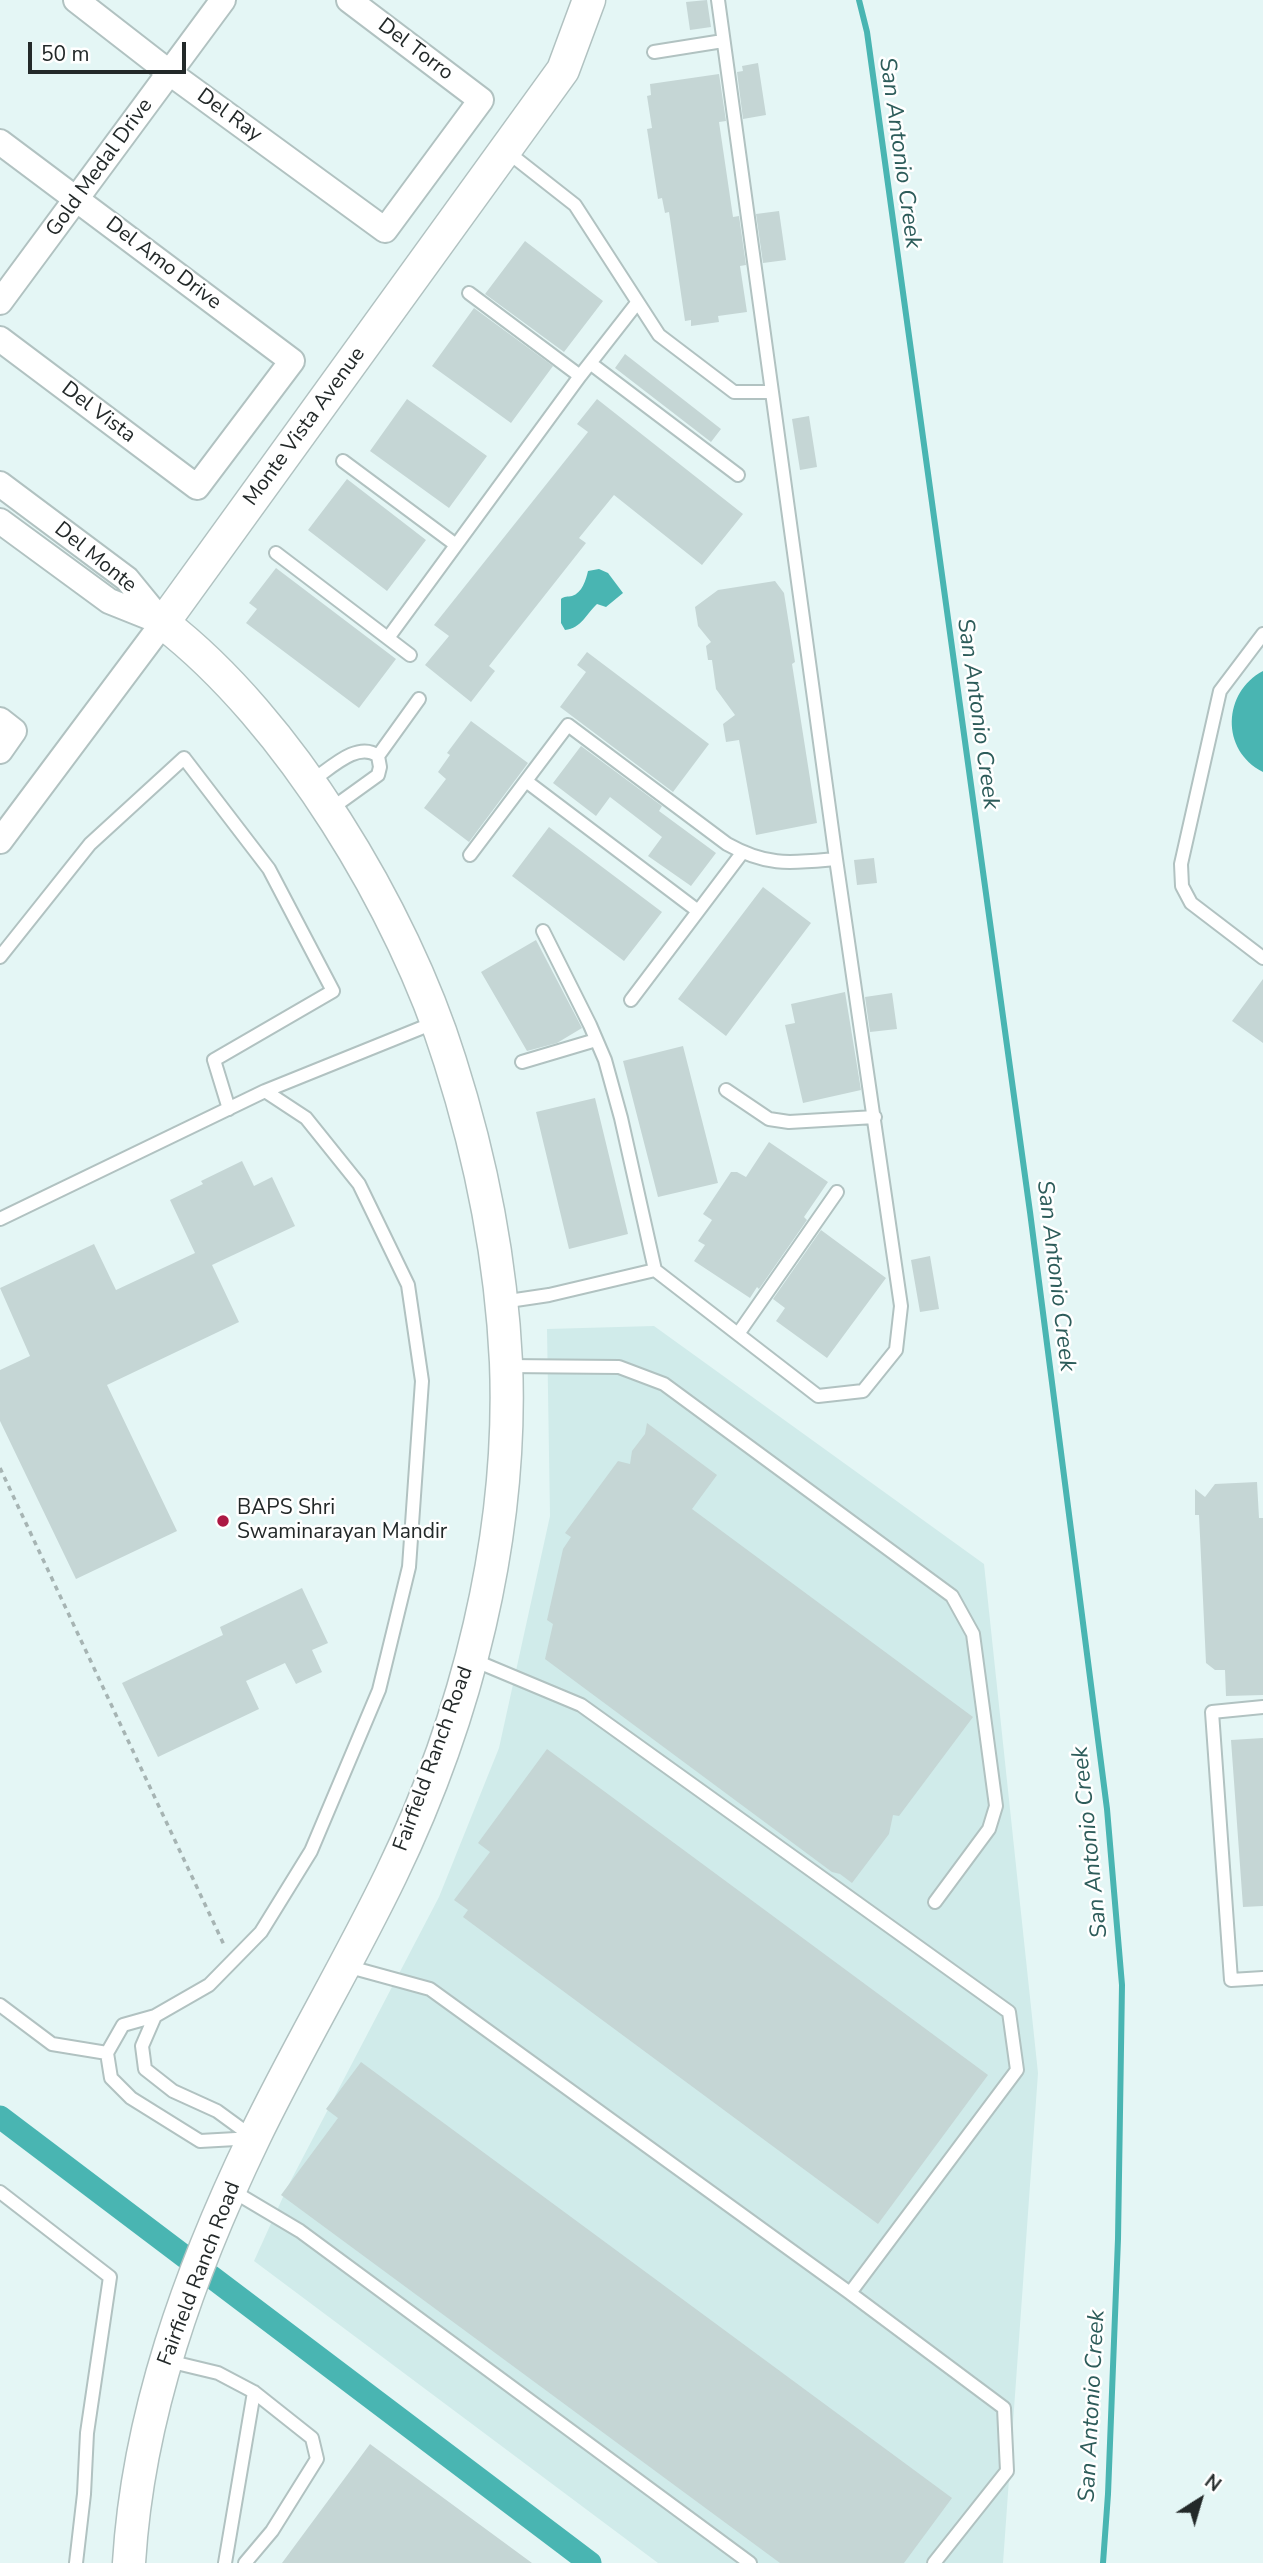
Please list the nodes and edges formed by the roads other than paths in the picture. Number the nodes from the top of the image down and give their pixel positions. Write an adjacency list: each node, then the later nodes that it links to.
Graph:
1 (76, 0): 8 (street, Del Ray)
2 (223, 0): 8 (street, Gold Medal Drive)
3 (349, 0): 12 (street, Del Torro)
4 (589, 0): 10 (street, Monte Vista Avenue)
5 (718, 0): 6 (lane)
6 (723, 41): 7 (lane); 19 (lane)
7 (654, 52)
8 (170, 73): 11 (street, Gold Medal Drive); 12 (street, Del Ray)
9 (0, 142): 11 (street, Del Amo Drive)
10 (504, 150): 15 (lane); 27 (street, Monte Vista Avenue)
11 (78, 199): 14 (street, Gold Medal Drive); 23 (street, Del Amo Drive)
12 (385, 230)
13 (469, 293): 18 (lane)
14 (0, 302)
15 (637, 303): 17 (lane); 19 (lane)
16 (0, 339): 23 (street, Del Vista)
17 (590, 363): 18 (lane); 21 (lane)
18 (580, 376): 25 (lane)
19 (772, 392): 41 (lane)
20 (343, 461): 25 (lane)
21 (738, 475)
22 (0, 484): 27 (street, Del Monte)
23 (197, 487)
24 (0, 521): 27 (street, Del Monte)
25 (456, 545): 29 (lane)
26 (276, 553): 29 (lane)
27 (163, 623): 36 (street, Fairfield Ranch Road); 38 (street, Monte Vista Avenue)
28 (1263, 634): 45 (lane)
29 (387, 638): 30 (lane)
30 (410, 655)
31 (419, 699): 34 (lane)
32 (7, 725): 33 (street)
33 (0, 751)
34 (378, 756): 36 (lane); 37 (lane)
35 (526, 781): 39 (lane); 40 (lane); 42 (lane)
36 (309, 783): 37 (street, Fairfield Ranch Road)
37 (327, 811): 47 (street, Fairfield Ranch Road)
38 (0, 841)
39 (742, 853): 41 (lane); 42 (lane)
40 (470, 855)
41 (836, 859): 53 (lane)
42 (698, 911): 46 (lane)
43 (543, 931): 48 (lane)
44 (0, 957): 52 (lane)
45 (1263, 958)
46 (631, 1000)
47 (438, 1021): 51 (lane); 57 (street, Fairfield Ranch Road)
48 (596, 1040): 49 (lane); 56 (lane)
49 (522, 1062)
50 (726, 1090): 53 (lane)
51 (265, 1091): 52 (lane); 66 (lane)
52 (229, 1109): 55 (lane)
53 (875, 1117): 58 (lane)
54 (837, 1192): 58 (lane)
55 (0, 1219)
56 (655, 1270): 57 (lane); 58 (lane)
57 (502, 1301): 59 (street, Fairfield Ranch Road)
58 (738, 1334)
59 (506, 1366): 60 (street, Fairfield Ranch Road); 62 (lane)
60 (471, 1659): 63 (street, Fairfield Ranch Road); 71 (lane)
61 (1263, 1707): 64 (lane)
62 (935, 1902)
63 (344, 1966): 68 (street, Fairfield Ranch Road); 71 (lane)
64 (1263, 1978)
65 (0, 2005): 67 (lane)
66 (155, 2016): 67 (lane); 68 (lane)
67 (107, 2053): 68 (lane)
68 (254, 2138): 69 (street, Fairfield Ranch Road)
69 (231, 2190): 72 (street, Fairfield Ranch Road); 78 (lane)
70 (0, 2192): 74 (lane)
71 (850, 2293): 79 (lane)
72 (165, 2360): 73 (lane); 75 (street, Fairfield Ranch Road)
73 (254, 2392): 76 (lane); 77 (lane)
74 (76, 2563)
75 (129, 2563)
76 (225, 2563)
77 (245, 2563)
78 (750, 2563)
79 (934, 2563)

